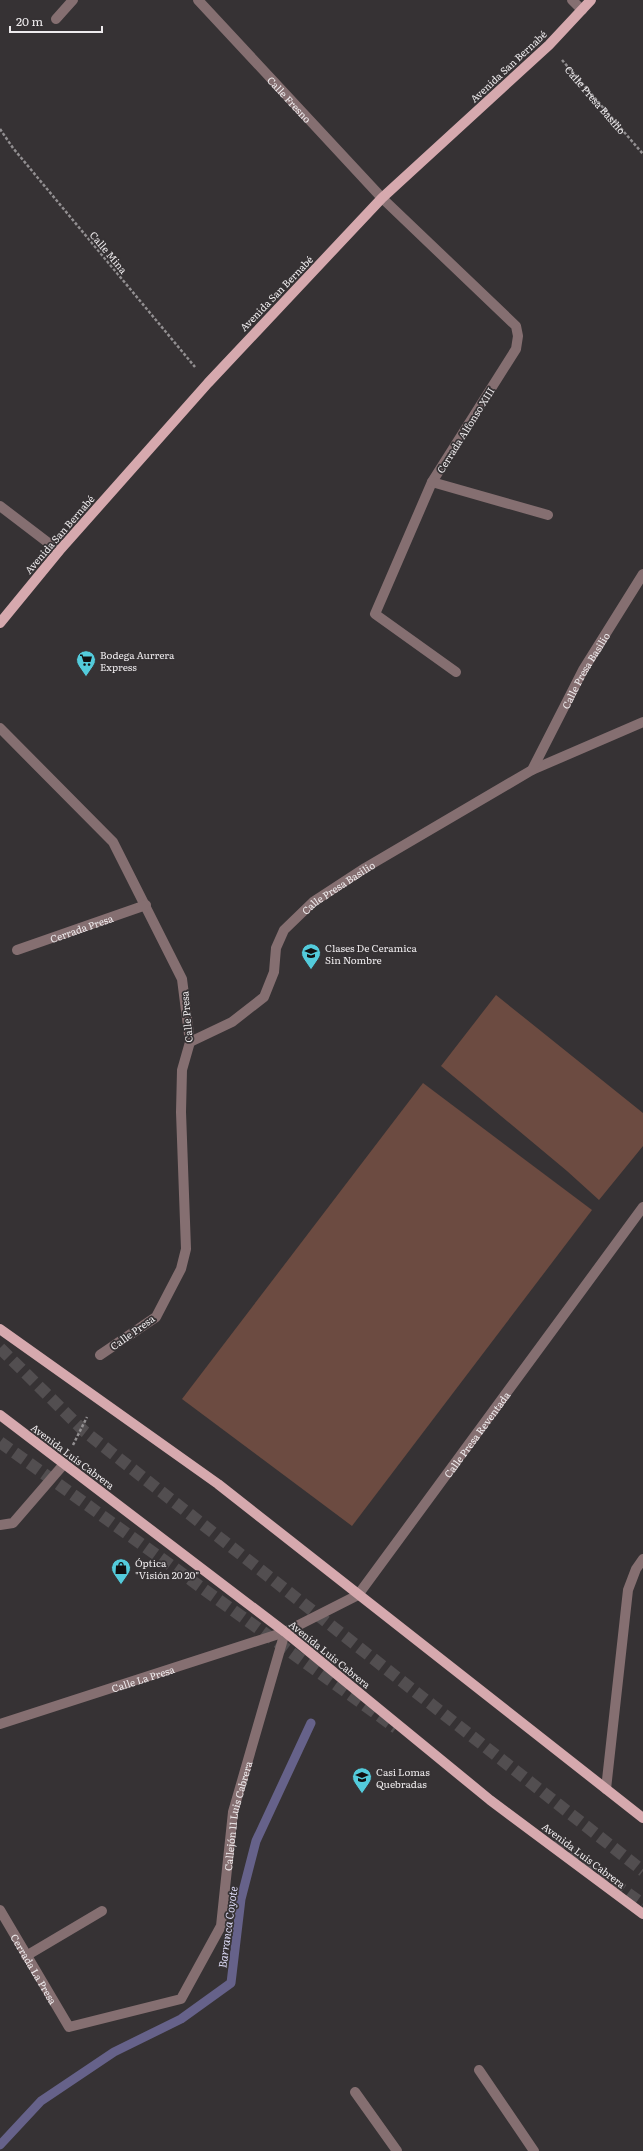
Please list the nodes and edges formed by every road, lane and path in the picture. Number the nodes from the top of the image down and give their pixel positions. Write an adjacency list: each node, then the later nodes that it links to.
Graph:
1 (73, 0): 6 (street)
2 (198, 0): 10 (street, Calle Fresno)
3 (572, 0): 5 (street)
4 (591, 0): 5 (main road, Avenida San Bernabé)
5 (582, 10): 7 (main road, Avenida San Bernabé)
6 (56, 19)
7 (549, 45): 9 (path, Calle Presa Basilio); 10 (main road, Avenida San Bernabé)
8 (0, 130): 11 (path, Calle Mina)
9 (643, 154)
10 (382, 198): 11 (main road, Avenida San Bernabé); 12 (street, Cerrada Alfonso XIII)
11 (208, 383): 15 (main road, Avenida San Bernabé)
12 (432, 482): 14 (street); 18 (street, Cerrada Alfonso XIII)
13 (0, 506): 15 (street)
14 (548, 515)
15 (59, 551): 17 (main road, Avenida San Bernabé)
16 (643, 574): 21 (street, Calle Presa Basilio)
17 (0, 623)
18 (456, 672)
19 (643, 722): 21 (street, Calle Presa Basilio)
20 (0, 728): 22 (street, Calle Presa)
21 (532, 770): 24 (street, Calle Presa Basilio)
22 (146, 905): 23 (street, Cerrada Presa); 24 (street, Calle Presa)
23 (17, 950)
24 (190, 1042): 27 (street, Calle Presa)
25 (643, 1208): 33 (street, Calle Presa Reventada)
26 (0, 1329): 28 (main road)
27 (100, 1355)
28 (96, 1398): 30 (path); 33 (main road)
29 (0, 1415): 30 (main road, Avenida Luis Cabrera)
30 (64, 1464): 31 (street); 34 (main road, Avenida Luis Cabrera)
31 (0, 1524)
32 (643, 1559): 36 (street)
33 (358, 1595): 34 (street, Calle Presa Reventada); 36 (main road)
34 (285, 1632): 35 (street, Calle La Presa); 40 (main road, Avenida Luis Cabrera); 42 (street, Callejón 11 Luis Cabrera)
35 (0, 1724)
36 (606, 1789): 37 (main road)
37 (643, 1818)
38 (0, 1910): 41 (street, Cerrada La Presa)
39 (102, 1910): 41 (street)
40 (643, 1914)
41 (26, 1956): 42 (street, Cerrada La Presa)
42 (69, 2027)
43 (478, 2070): 46 (street)
44 (355, 2092): 45 (street)
45 (397, 2151)
46 (534, 2151)

